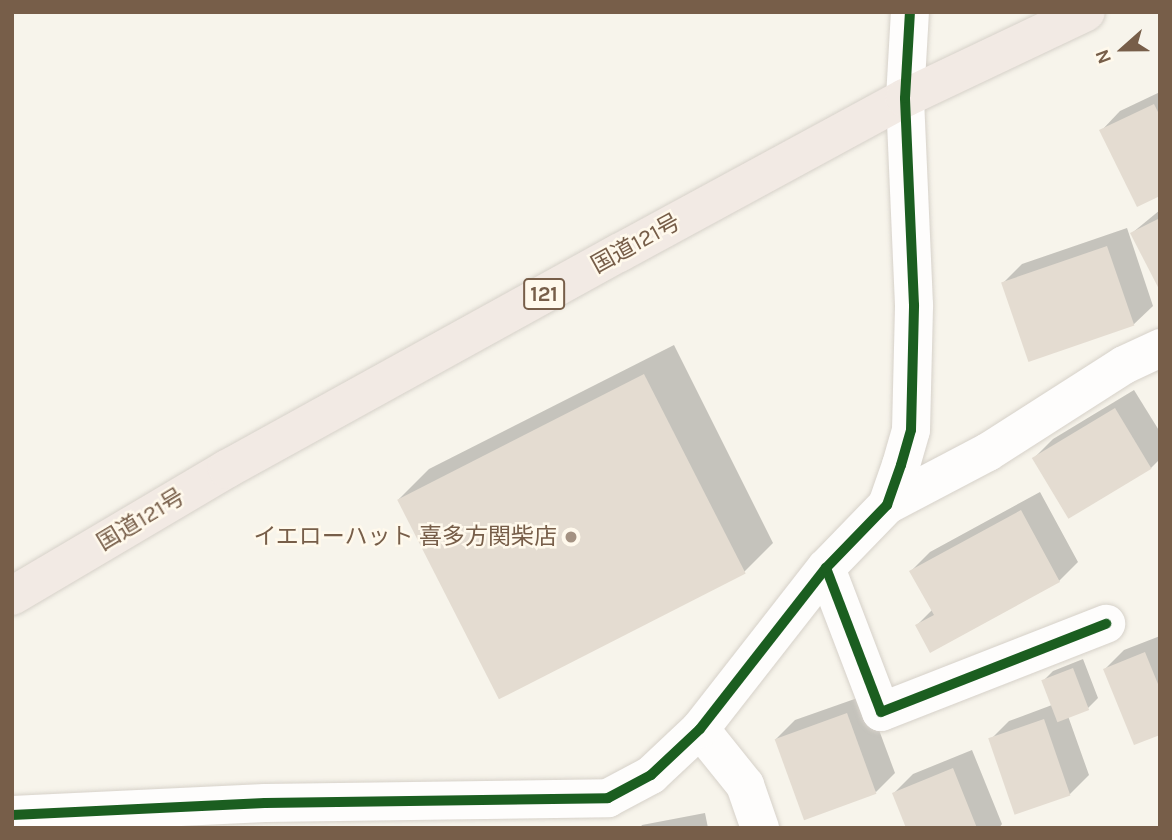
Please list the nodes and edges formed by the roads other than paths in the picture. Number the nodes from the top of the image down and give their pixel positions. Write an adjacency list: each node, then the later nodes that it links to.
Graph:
1 (910, 12): 3 (street)
2 (1086, 12): 3 (highway, 国道121号 / 121)
3 (905, 98): 5 (street); 7 (highway, 国道121号 / 121)
4 (1157, 356): 5 (street)
5 (887, 505): 6 (street)
6 (826, 568): 8 (street); 9 (street)
7 (12, 596)
8 (1106, 624)
9 (700, 729): 10 (street); 11 (street)
10 (12, 816)
11 (760, 828)

